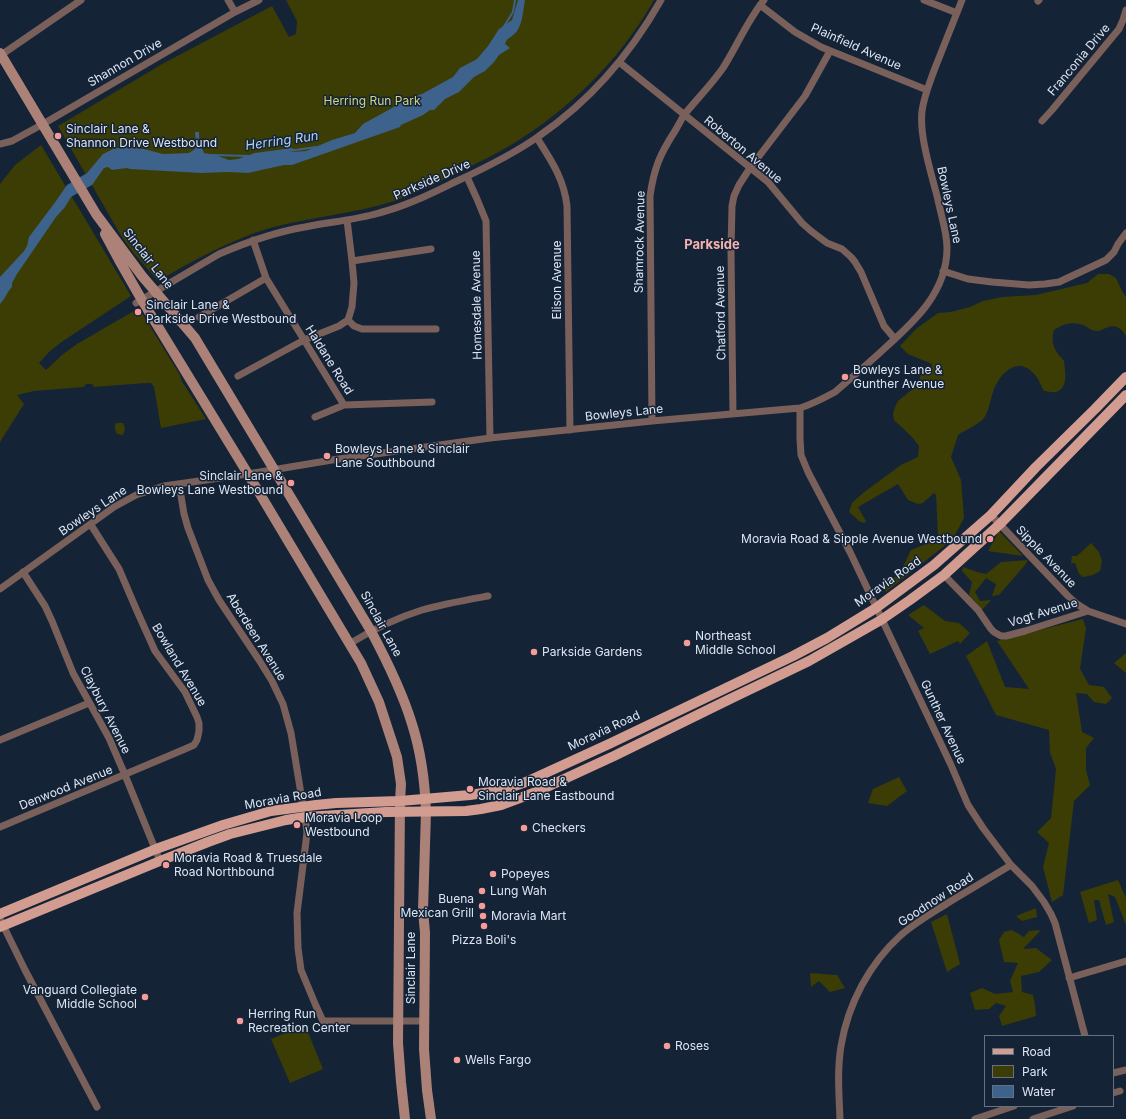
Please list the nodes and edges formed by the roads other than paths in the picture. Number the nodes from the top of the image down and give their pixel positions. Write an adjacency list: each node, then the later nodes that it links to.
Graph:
1 (81, 0): 12 (street)
2 (228, 0): 9 (street)
3 (260, 0): 9 (street, Shannon Drive)
4 (661, 0): 13 (street, Parkside Drive)
5 (924, 0): 10 (street)
6 (962, 0): 10 (street, Bowleys Lane)
7 (762, 2): 11 (street, Plainfield Avenue); 15 (street, Shamrock Avenue)
8 (1126, 10): 16 (street, Franconia Drive)
9 (235, 12): 17 (street, Shannon Drive)
10 (957, 13): 14 (street, Bowleys Lane)
11 (830, 51): 14 (street, Plainfield Avenue); 20 (street, Chatford Avenue)
12 (0, 54): 17 (main road, Sinclair Lane)
13 (619, 62): 15 (street, Roberton Avenue); 18 (street, Parkside Drive)
14 (927, 90): 28 (street, Bowleys Lane)
15 (684, 116): 20 (street, Roberton Avenue); 45 (street, Shamrock Avenue)
16 (1042, 121)
17 (43, 124): 19 (street, Shannon Drive); 22 (main road, Sinclair Lane)
18 (537, 138): 21 (street, Parkside Drive); 46 (street, Elison Avenue)
19 (0, 144)
20 (750, 168): 35 (street, Roberton Avenue); 43 (street, Chatford Avenue)
21 (467, 176): 23 (street, Parkside Drive); 47 (street, Homesdale Avenue)
22 (96, 214): 30 (main road, Sinclair Lane); 31 (main road, Sinclair Lane)
23 (347, 220): 25 (street, Parkside Drive); 27 (street)
24 (1126, 233): 28 (street)
25 (253, 240): 29 (street, Haldane Road); 30 (street, Parkside Drive)
26 (431, 249): 27 (street)
27 (352, 261): 33 (street)
28 (943, 271): 35 (street, Bowleys Lane)
29 (266, 278): 32 (street); 36 (street, Haldane Road)
30 (155, 291): 31 (street, Parkside Drive); 48 (main road, Sinclair Lane)
31 (139, 301): 49 (main road, Sinclair Lane)
32 (199, 317)
33 (348, 320): 34 (street); 36 (street)
34 (436, 329)
35 (894, 339): 42 (street, Bowleys Lane)
36 (304, 340): 37 (street); 41 (street, Haldane Road)
37 (238, 376)
38 (1126, 377): 51 (main road, Moravia Road)
39 (1126, 395): 52 (main road, Moravia Road)
40 (432, 402): 41 (street)
41 (344, 405): 44 (street)
42 (800, 408): 43 (street, Bowleys Lane); 58 (street, Gunther Avenue)
43 (733, 414): 45 (street, Bowleys Lane)
44 (315, 417)
45 (652, 421): 46 (street, Bowleys Lane)
46 (570, 430): 47 (street, Bowleys Lane)
47 (490, 438): 48 (street, Bowleys Lane)
48 (274, 469): 49 (street, Bowleys Lane); 62 (main road, Sinclair Lane)
49 (248, 474): 50 (street, Bowleys Lane); 63 (main road, Sinclair Lane)
50 (179, 484): 53 (street, Bowleys Lane); 70 (street, Aberdeen Avenue)
51 (991, 515): 52 (street, Sipple Avenue); 58 (main road, Moravia Road)
52 (1000, 524): 55 (main road, Moravia Road); 59 (street, Sipple Avenue)
53 (91, 525): 54 (street, Bowleys Lane); 66 (street, Bowland Avenue)
54 (23, 572): 56 (street, Bowleys Lane); 64 (street, Claybury Avenue)
55 (944, 575): 59 (street, Vogt Avenue); 60 (main road, Moravia Road)
56 (0, 589)
57 (488, 596): 62 (street)
58 (876, 608): 60 (street, Gunther Avenue); 68 (main road, Moravia Road)
59 (1088, 611): 61 (street, Vogt Avenue)
60 (881, 620): 72 (main road, Moravia Road); 76 (street, Gunther Avenue)
61 (1126, 624)
62 (371, 631): 63 (street); 68 (main road, Sinclair Lane)
63 (349, 644): 69 (main road, Sinclair Lane)
64 (89, 703): 65 (street); 67 (street, Claybury Avenue)
65 (0, 740)
66 (185, 750): 67 (street, Denwood Avenue)
67 (125, 775): 73 (street, Denwood Avenue); 74 (street, Claybury Avenue)
68 (425, 798): 69 (main road, Moravia Road); 72 (main road, Sinclair Lane)
69 (400, 801): 70 (main road, Moravia Road); 71 (main road, Sinclair Lane)
70 (304, 812): 71 (main road, Moravia Road); 74 (main road, Moravia Road); 75 (main road, Moravia Road); 81 (street, Aberdeen Avenue)
71 (400, 812): 72 (main road, Moravia Road); 81 (main road, Sinclair Lane)
72 (426, 812): 82 (main road, Sinclair Lane)
73 (0, 827)
74 (156, 849): 75 (street, Claybury Avenue); 77 (main road, Moravia Road)
75 (160, 861): 78 (main road, Moravia Road)
76 (1011, 864): 80 (street, Gunther Avenue); 91 (street, Goodnow Road)
77 (0, 914)
78 (1, 924): 86 (street)
79 (1126, 961): 80 (street)
80 (1069, 978): 83 (street, Gunther Avenue)
81 (398, 1021): 82 (street, Aberdeen Avenue); 89 (main road, Sinclair Lane)
82 (424, 1021): 90 (main road, Sinclair Lane)
83 (1085, 1035)
84 (1126, 1070): 85 (street)
85 (1114, 1073)
86 (97, 1107)
87 (1011, 1107): 92 (street)
88 (1070, 1107): 93 (street)
89 (405, 1119)
90 (431, 1119)
91 (840, 1119)
92 (975, 1119)
93 (1033, 1119)

